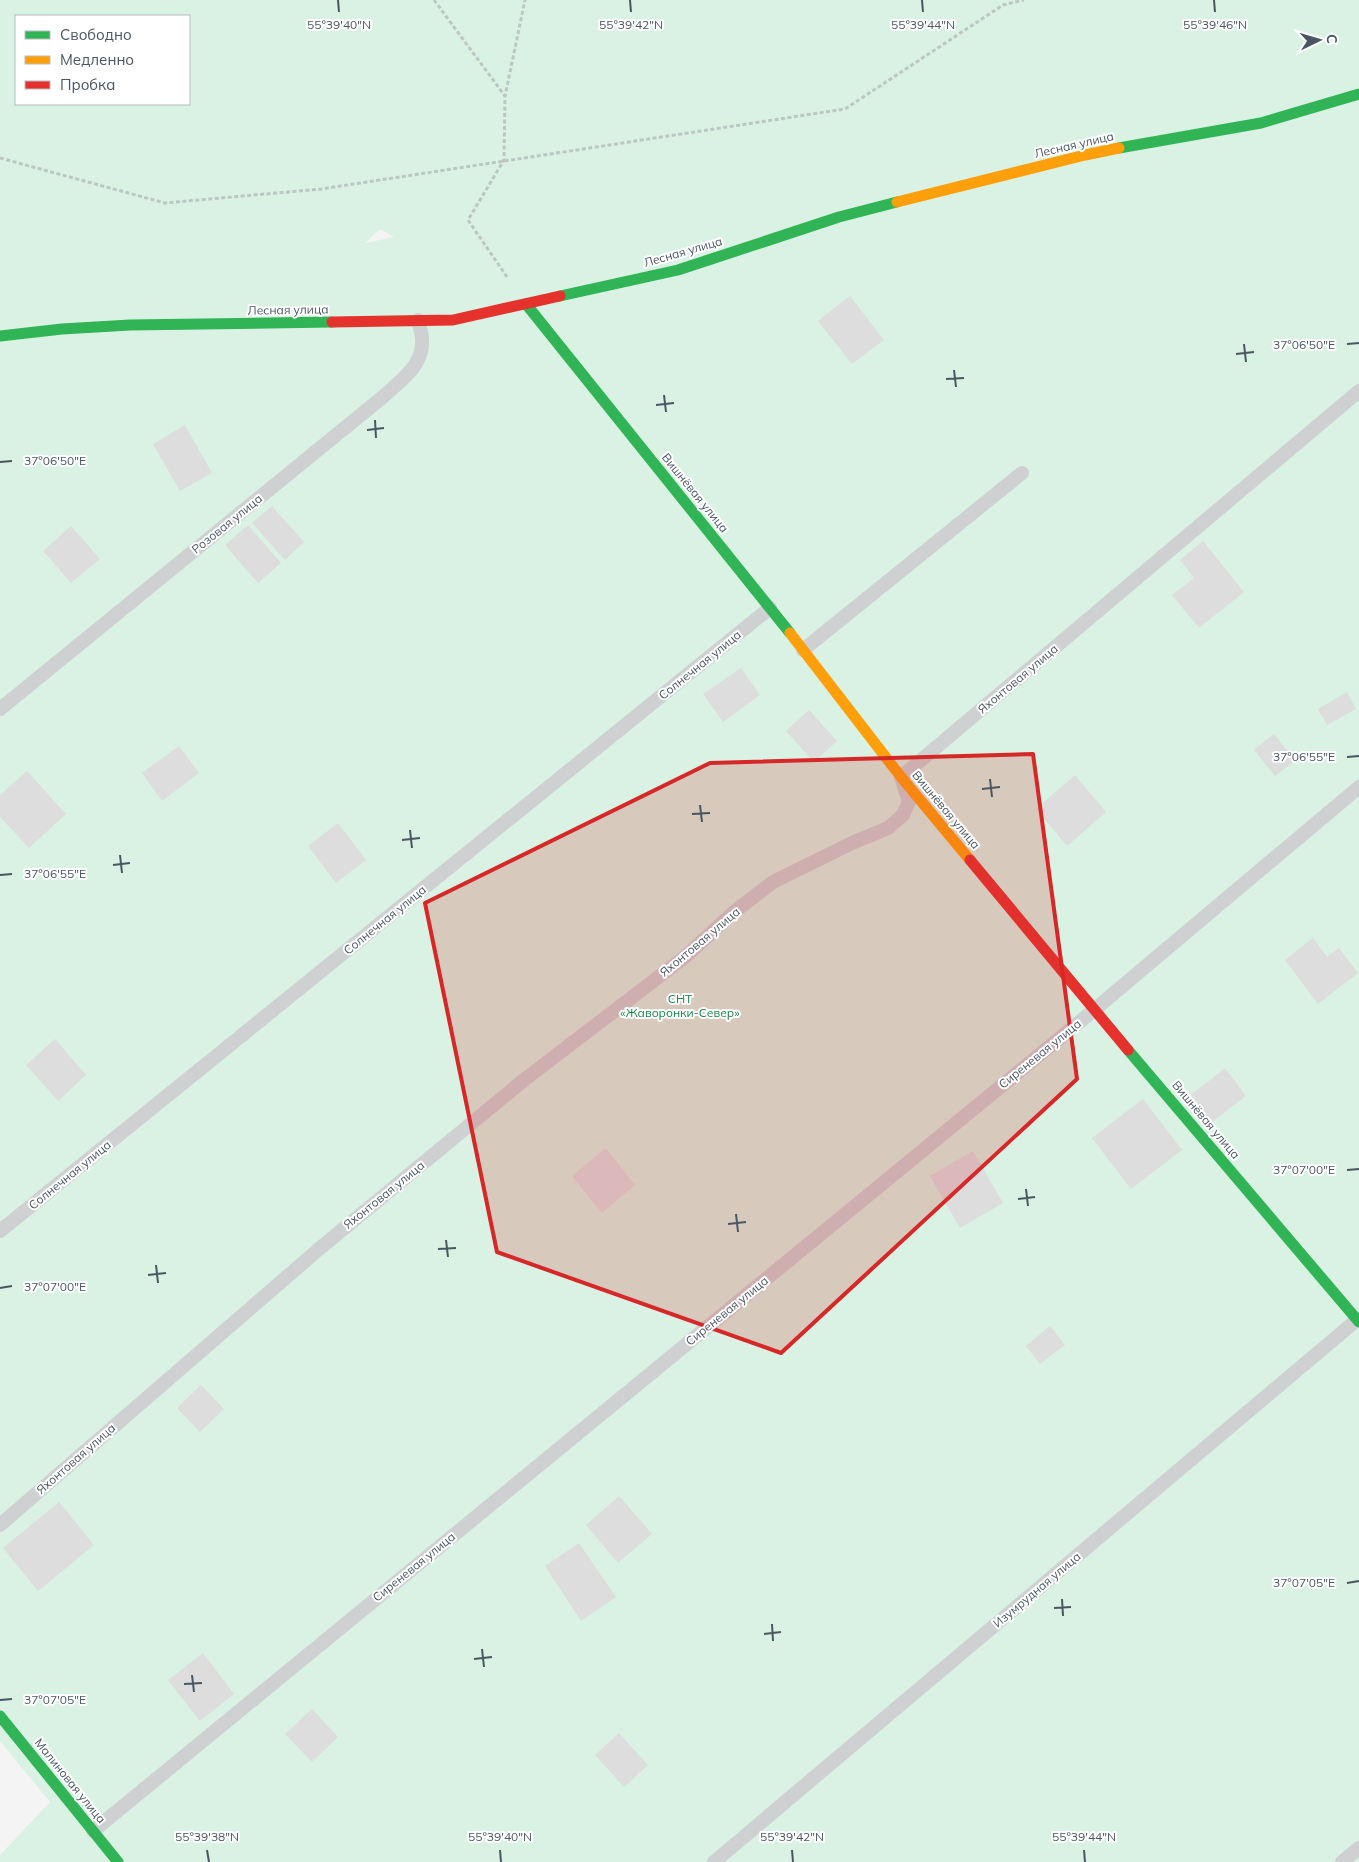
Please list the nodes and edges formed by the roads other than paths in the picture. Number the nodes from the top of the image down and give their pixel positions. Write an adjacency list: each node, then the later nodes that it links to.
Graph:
1 (1359, 94): 2 (street, Лесная улица)
2 (526, 304): 3 (street, Лесная улица); 7 (street, Вишнёвая улица)
3 (418, 320): 4 (street, Лесная улица); 9 (lane, Розовая улица)
4 (0, 336)
5 (1359, 390): 10 (lane, Яхонтовая улица)
6 (1022, 472): 8 (lane)
7 (770, 608): 8 (street, Вишнёвая улица); 13 (lane, Солнечная улица)
8 (803, 650): 10 (street, Вишнёвая улица)
9 (0, 709)
10 (902, 777): 12 (street, Вишнёвая улица); 15 (lane, Яхонтовая улица)
11 (1359, 787): 12 (lane, Сиреневая улица)
12 (1094, 1010): 14 (street, Вишнёвая улица); 17 (lane, Сиреневая улица)
13 (0, 1231)
14 (1358, 1320): 20 (lane, Изумрудная улица)
15 (0, 1525)
16 (0, 1716): 17 (street, Малиновая улица)
17 (92, 1831): 19 (street, Малиновая улица)
18 (1359, 1848): 21 (lane)
19 (118, 1862)
20 (714, 1862)
21 (1342, 1862)

